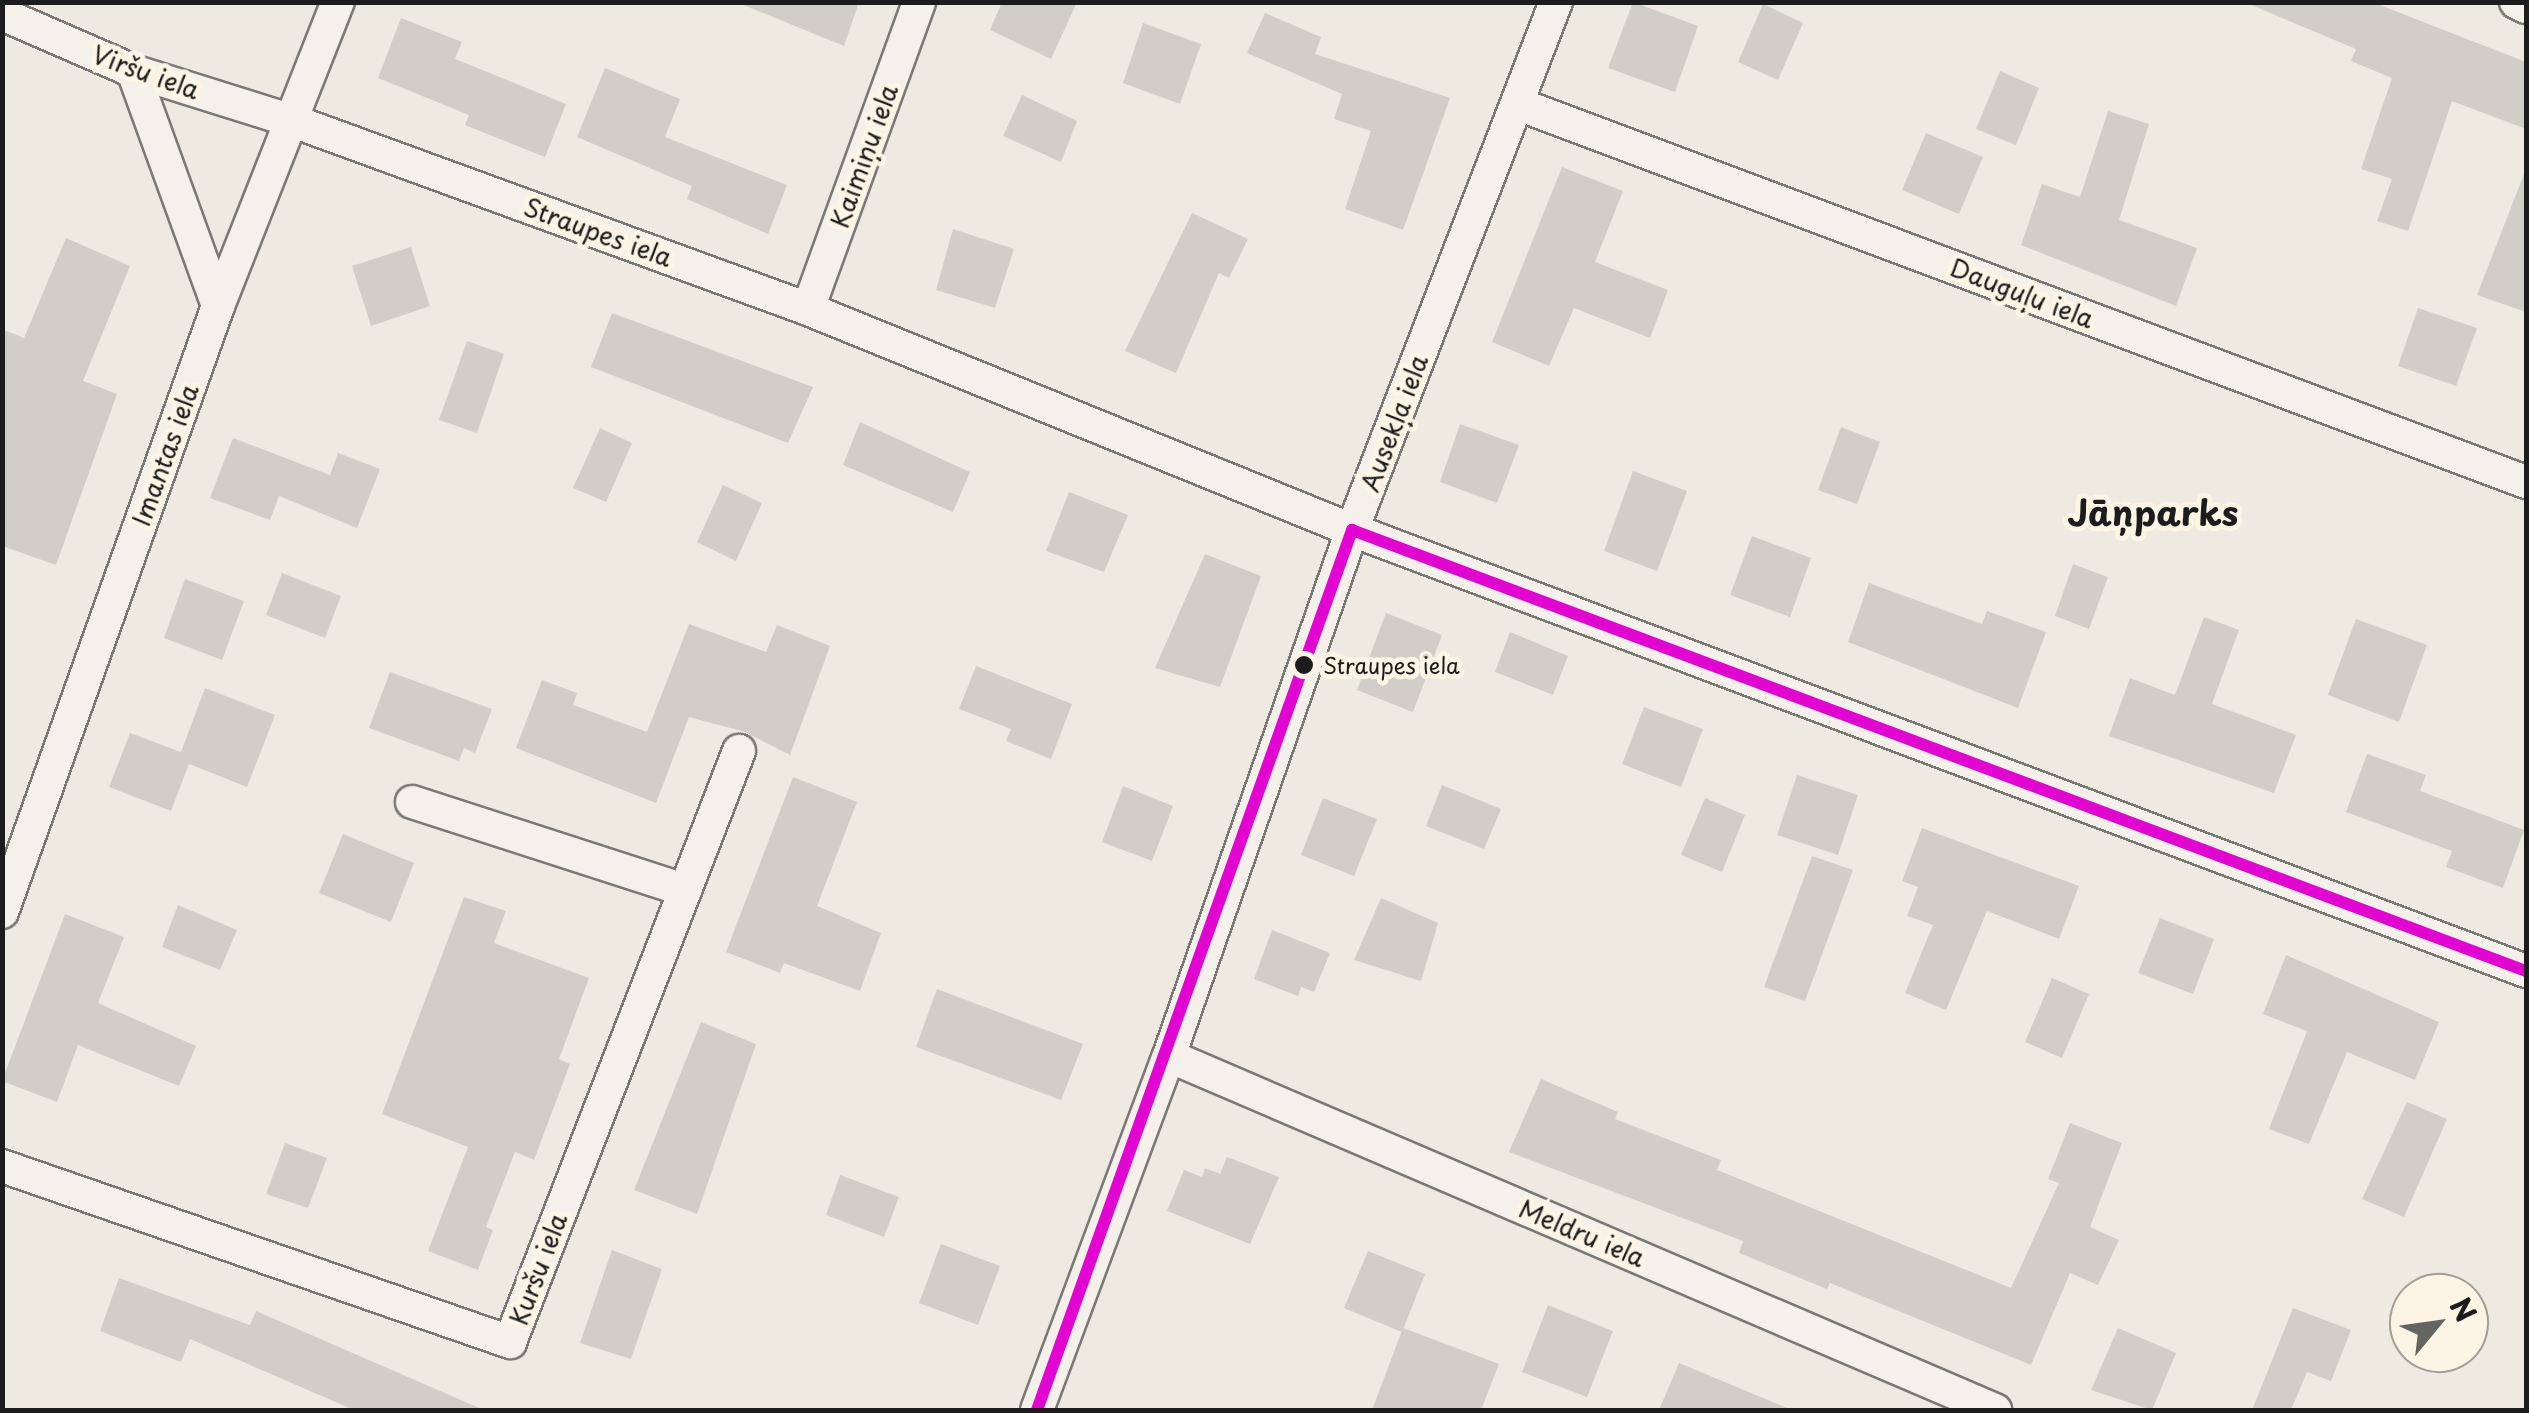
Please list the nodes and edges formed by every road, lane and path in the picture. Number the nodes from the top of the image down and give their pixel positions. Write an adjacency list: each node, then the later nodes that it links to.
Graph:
1 (338, 2): 9 (street, Imantas iela)
2 (920, 2): 11 (street, Kaimiņu iela)
3 (1556, 2): 8 (street, Ausekļa iela)
4 (2516, 2): 5 (street)
5 (2526, 6)
6 (2, 14): 7 (street, Viršu iela)
7 (133, 71): 9 (street, Viršu iela); 10 (street)
8 (1518, 104): 12 (street, Dauguļu iela); 13 (street, Ausekļa iela)
9 (293, 121): 10 (street, Imantas iela); 11 (street, Straupes iela)
10 (218, 306): 17 (street, Imantas iela)
11 (808, 308): 13 (street, Straupes iela)
12 (2526, 482)
13 (1352, 530): 18 (street, Straupes iela); 19 (street, Ausekļa iela)
14 (739, 751): 16 (street, Kuršu iela)
15 (412, 802): 16 (street)
16 (685, 890): 20 (street, Kuršu iela)
17 (2, 912)
18 (2526, 971)
19 (1170, 1056): 21 (street, Ausekļa iela); 22 (street, Meldru iela)
20 (2, 1166)
21 (1037, 1410)
22 (1996, 1410)

